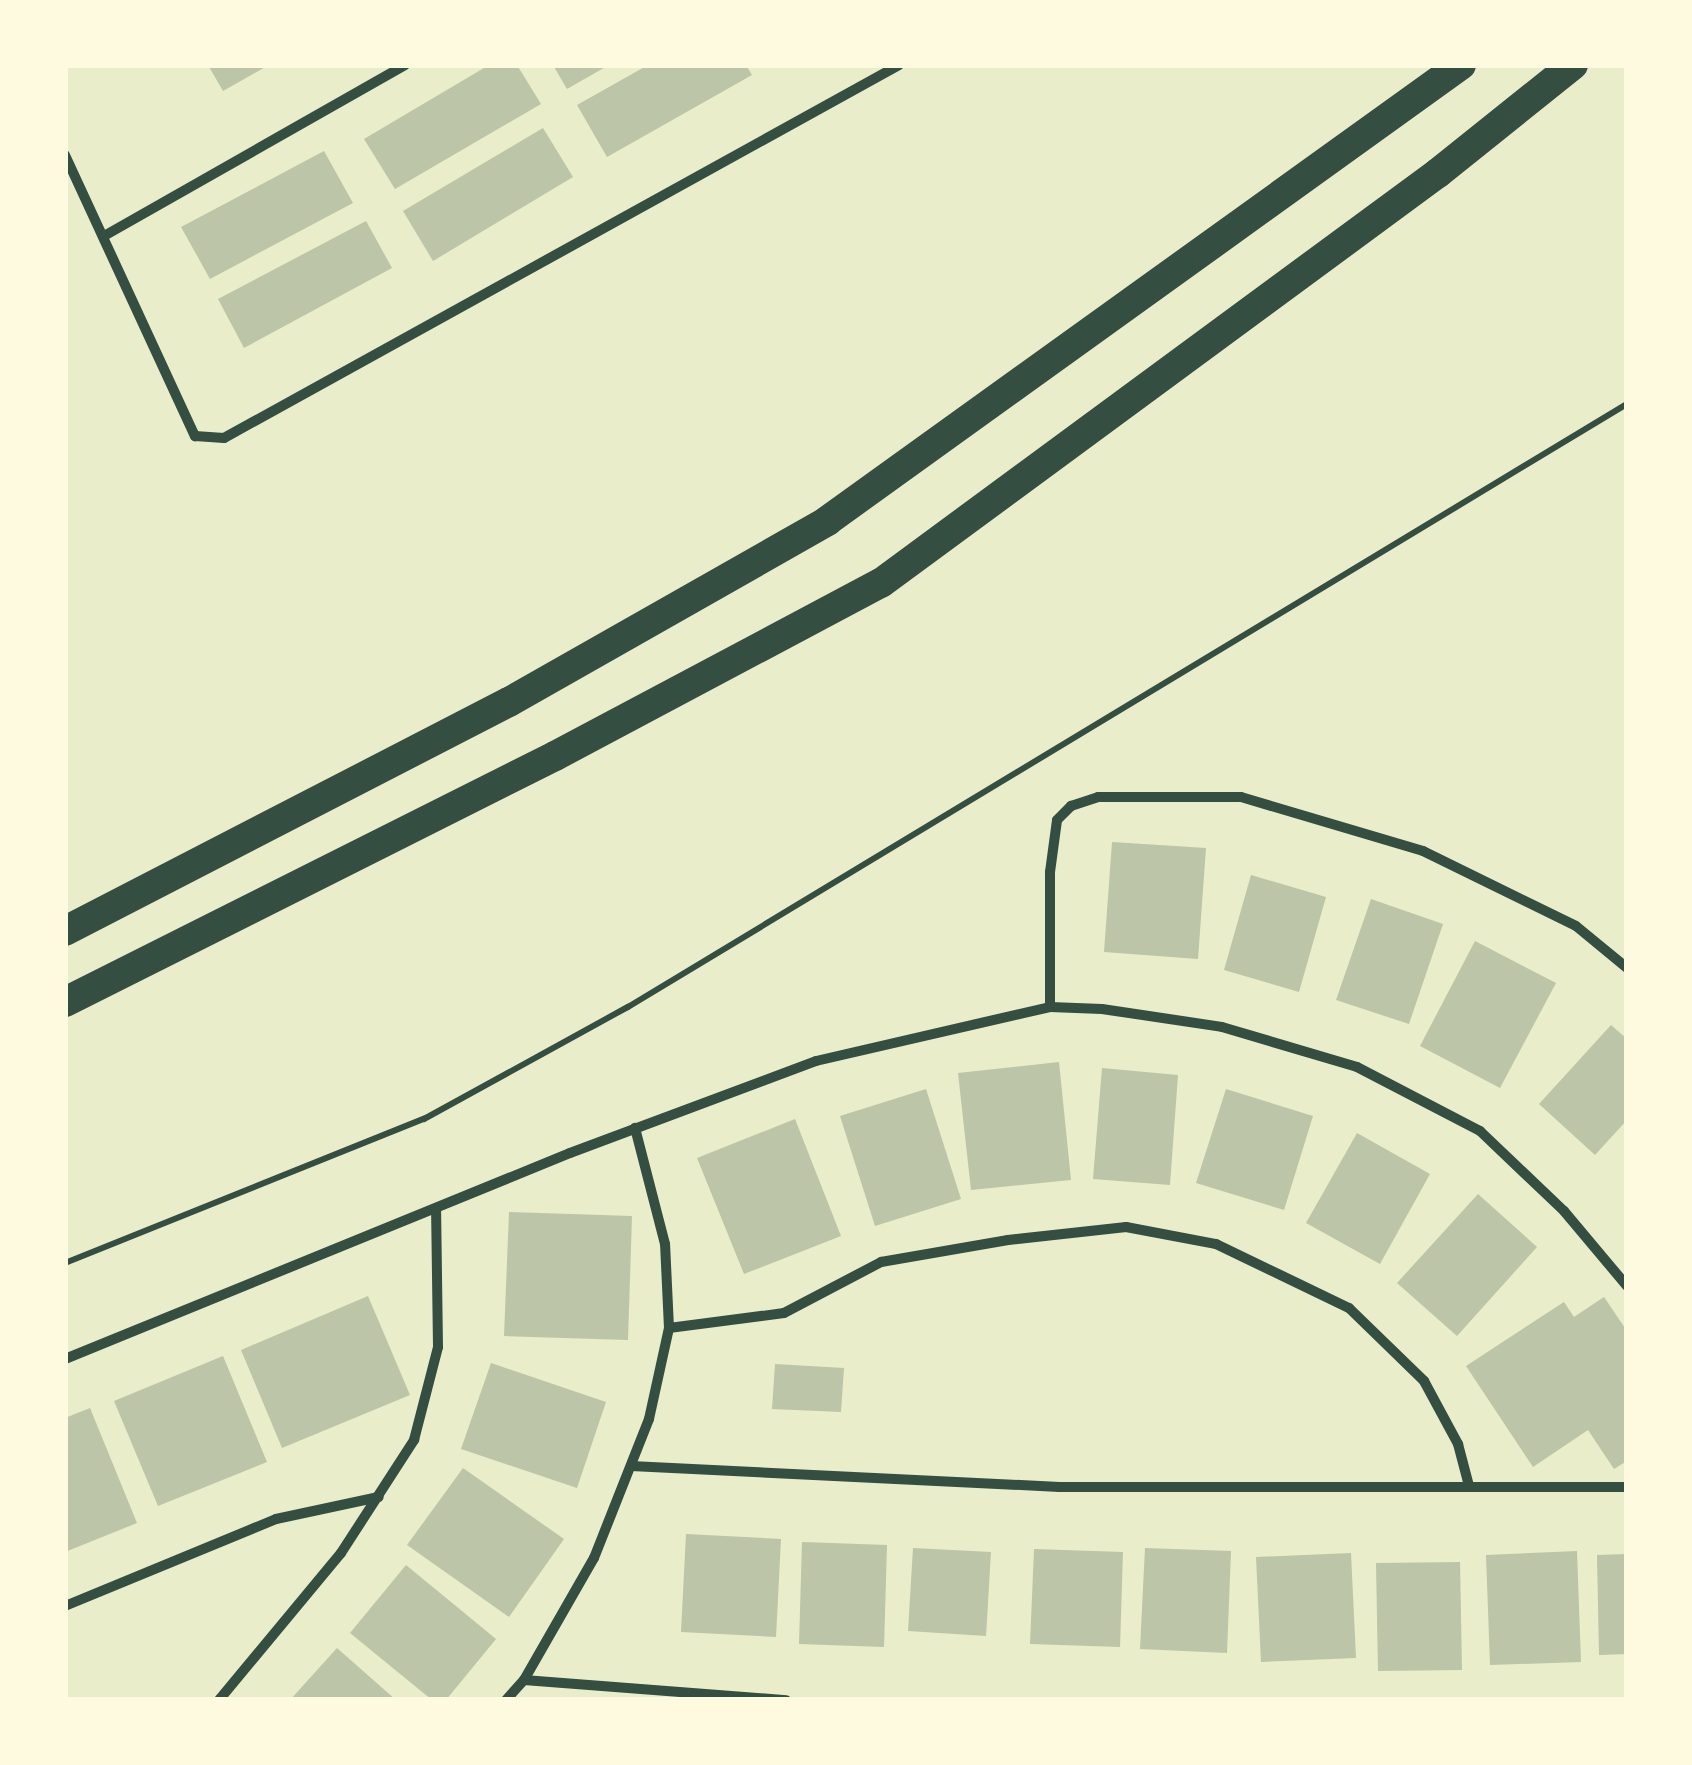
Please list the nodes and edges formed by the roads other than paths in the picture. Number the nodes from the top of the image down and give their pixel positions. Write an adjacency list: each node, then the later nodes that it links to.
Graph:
1 (406, 65): 6 (street)
2 (899, 65): 6 (street)
3 (1573, 65): 9 (highway)
4 (1458, 68): 7 (highway)
5 (65, 155): 6 (street)
6 (104, 236)
7 (65, 930)
8 (1627, 968): 10 (street)
9 (65, 1002)
10 (1050, 1007): 11 (street); 13 (street)
11 (636, 1128): 12 (street); 14 (street)
12 (436, 1209): 15 (street); 19 (street)
13 (1627, 1286)
14 (668, 1328): 16 (street); 17 (street)
15 (65, 1360)
16 (631, 1466): 17 (street); 21 (street)
17 (1470, 1486): 18 (street)
18 (1627, 1486)
19 (380, 1497): 20 (street); 22 (street)
20 (65, 1606)
21 (524, 1680): 23 (street); 24 (street)
22 (219, 1700)
23 (506, 1700)
24 (786, 1700)

